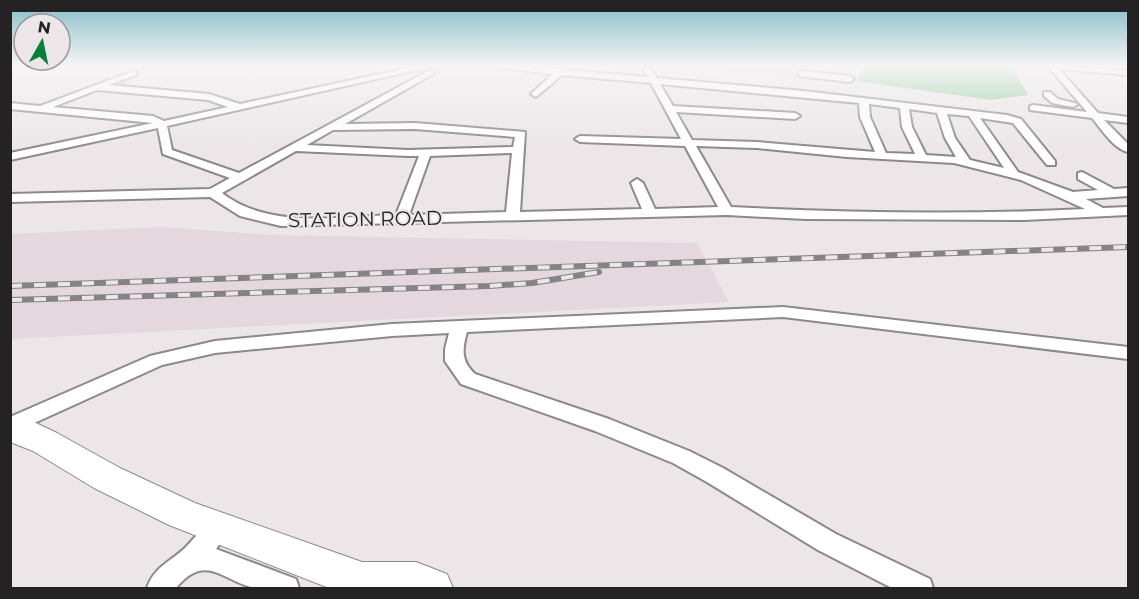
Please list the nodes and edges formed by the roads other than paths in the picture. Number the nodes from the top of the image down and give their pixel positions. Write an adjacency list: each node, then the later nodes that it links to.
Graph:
1 (82, 93): 16 (street)
2 (164, 93): 13 (street)
3 (303, 93): 13 (street)
4 (392, 93): 24 (street)
5 (661, 93): 17 (street)
6 (797, 93): 9 (street)
7 (1077, 93): 10 (street)
8 (1047, 94): 10 (street)
9 (864, 101): 12 (street); 31 (street)
10 (1088, 105): 21 (street)
11 (10, 106): 16 (street)
12 (904, 106): 18 (street); 33 (street)
13 (239, 107): 23 (street)
14 (1033, 108): 21 (street)
15 (1120, 108): 22 (street)
16 (40, 109): 23 (street)
17 (670, 109): 20 (street); 26 (street)
18 (940, 111): 19 (street); 34 (street)
19 (973, 115): 35 (street); 36 (street)
20 (795, 116)
21 (1098, 116): 22 (street); 28 (street)
22 (1128, 118)
23 (162, 124): 32 (street); 38 (street)
24 (332, 127): 27 (street); 29 (street)
25 (580, 139): 26 (street)
26 (688, 142): 31 (street); 45 (street)
27 (294, 148): 30 (street); 38 (street)
28 (1128, 149)
29 (518, 150): 30 (street); 49 (street)
30 (426, 152): 50 (street)
31 (882, 156): 33 (street)
32 (10, 157)
33 (922, 158): 34 (street)
34 (965, 162): 36 (street)
35 (1051, 163)
36 (1014, 174): 43 (street)
37 (1082, 176): 42 (street)
38 (240, 178): 41 (street)
39 (637, 183): 48 (street)
40 (1128, 192): 42 (street)
41 (213, 193): 44 (street); 50 (street, STATION ROAD)
42 (1112, 194): 43 (street)
43 (1071, 196): 47 (street)
44 (10, 198)
45 (727, 211): 47 (street, STATION ROAD); 48 (street, STATION ROAD)
46 (1128, 211): 47 (street, STATION ROAD)
47 (1100, 212)
48 (650, 213): 49 (street, STATION ROAD)
49 (513, 216): 50 (street, STATION ROAD)
50 (400, 219)
51 (459, 327): 52 (street); 53 (street); 60 (street)
52 (1128, 353)
53 (10, 428): 54 (highway)
54 (220, 528): 55 (street); 56 (highway)
55 (192, 558): 57 (street); 58 (street)
56 (367, 585): 59 (highway)
57 (160, 588)
58 (286, 588)
59 (432, 588)
60 (920, 588)

